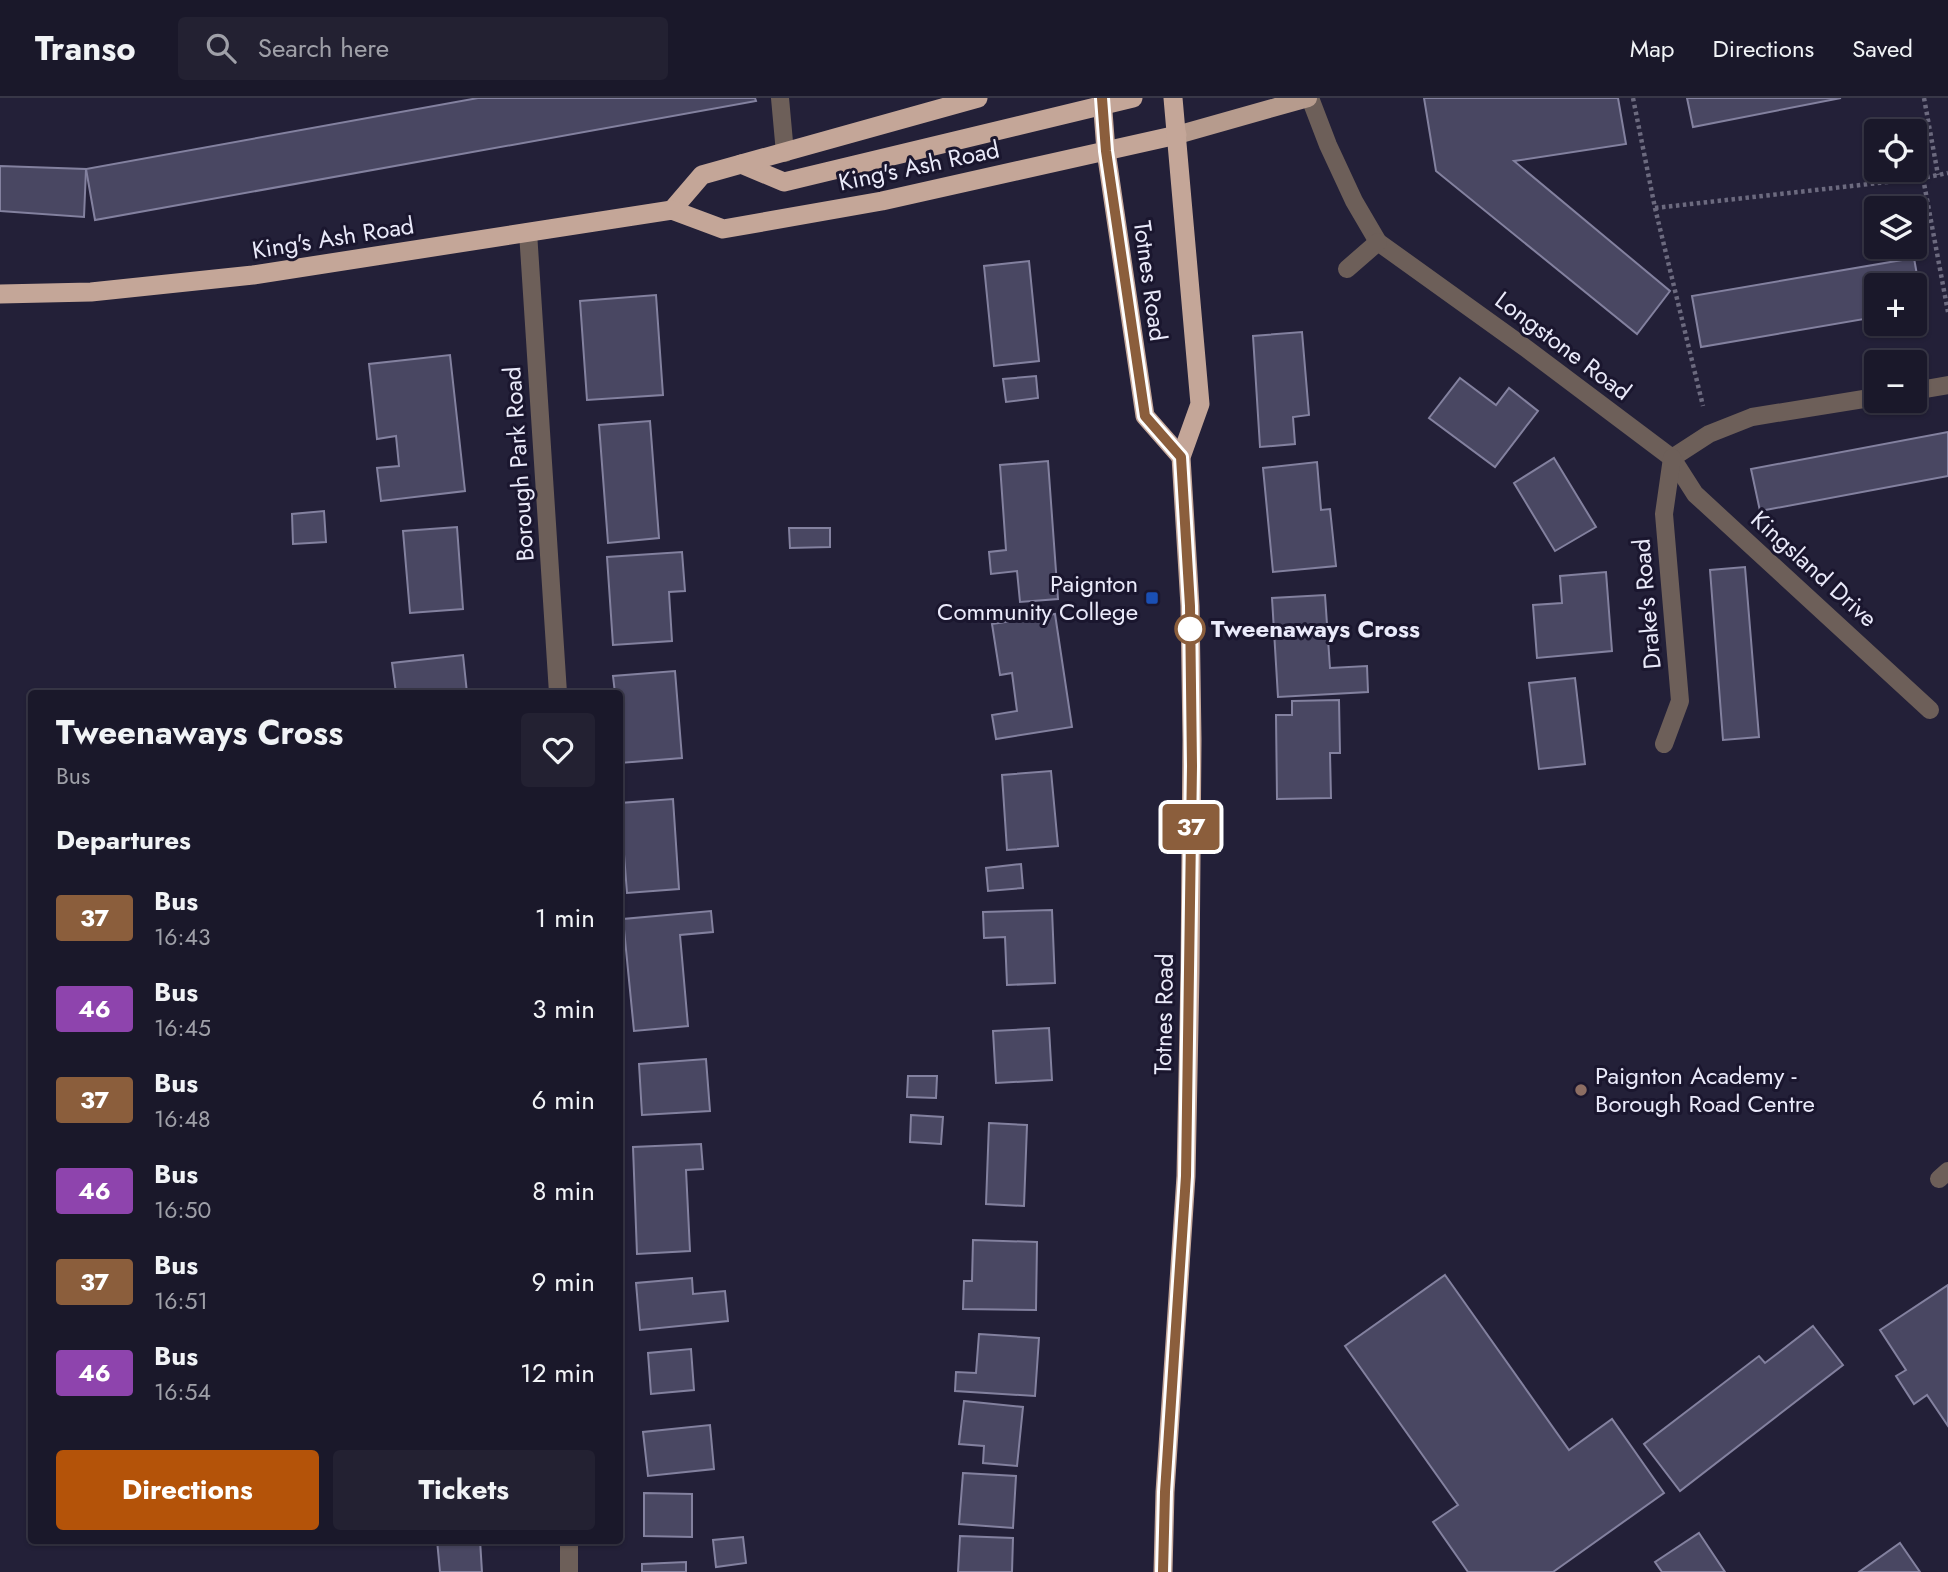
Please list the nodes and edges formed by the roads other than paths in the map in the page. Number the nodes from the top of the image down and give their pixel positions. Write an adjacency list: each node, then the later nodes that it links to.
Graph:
1 (780, 98): 9 (street)
2 (978, 98): 9 (highway, King's Ash Road)
3 (1133, 98): 6 (highway)
4 (1173, 98): 7 (highway, Totnes Road)
5 (1309, 98): 7 (main road); 13 (street, Longstone Road)
6 (1102, 102): 8 (highway, Totnes Road); 10 (highway)
7 (1177, 135): 8 (highway, King's Ash Road); 19 (highway, Totnes Road)
8 (1106, 151): 11 (highway, King's Ash Road); 19 (highway, Totnes Road)
9 (785, 153): 10 (highway, King's Ash Road)
10 (741, 164): 11 (highway, King's Ash Road)
11 (672, 210): 12 (highway, King's Ash Road)
12 (528, 232): 15 (highway, King's Ash Road); 21 (street, Borough Park Road)
13 (1378, 242): 14 (street); 20 (street, Longstone Road)
14 (1348, 269)
15 (0, 295)
16 (1948, 385): 17 (street)
17 (1927, 389)
18 (1864, 399): 20 (street)
19 (1181, 457): 26 (highway, Totnes Road)
20 (1672, 458): 22 (street, Kingsland Drive); 23 (street, Drake's Road)
21 (558, 690)
22 (1930, 710)
23 (1664, 744)
24 (569, 1544): 25 (street)
25 (569, 1572)
26 (1163, 1572)

